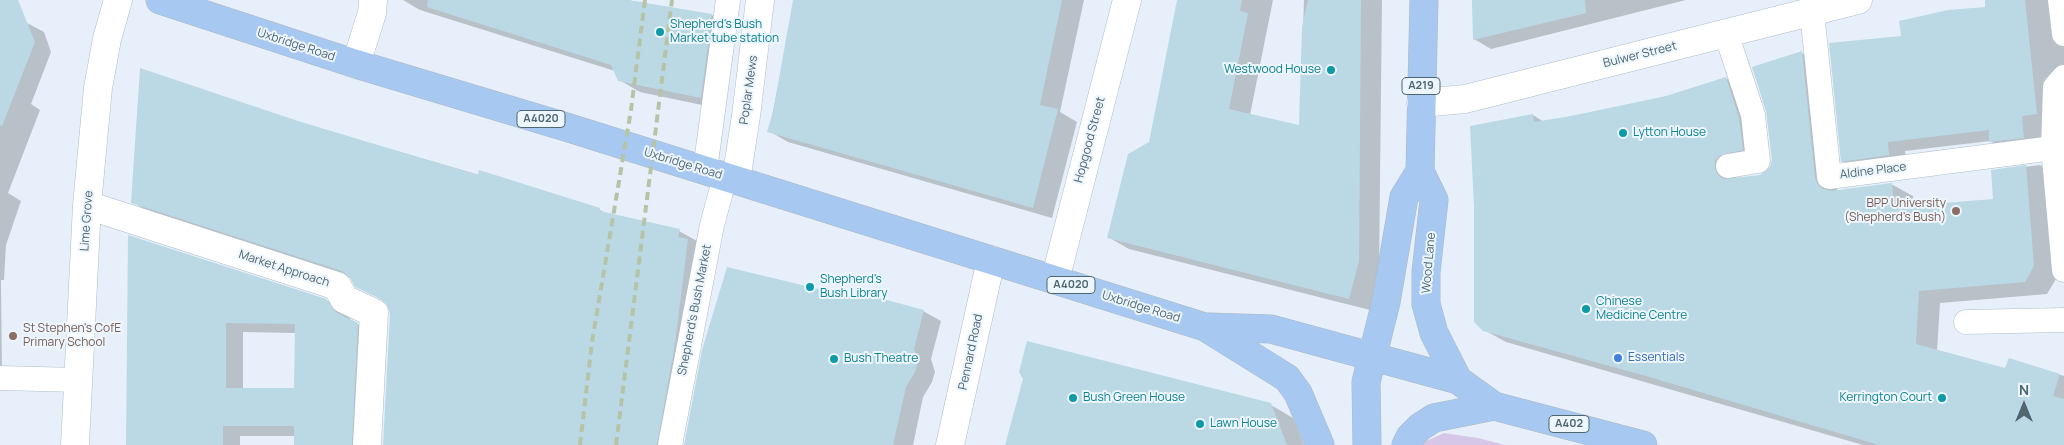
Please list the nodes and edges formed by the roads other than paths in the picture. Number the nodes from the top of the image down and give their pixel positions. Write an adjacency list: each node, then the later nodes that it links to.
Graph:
1 (118, 0): 20 (street, Lime Grove)
2 (160, 0): 13 (main road, Uxbridge Road / A4020)
3 (373, 0): 13 (street)
4 (728, 0): 19 (lane, Shepherd's Bush Market)
5 (760, 0): 19 (street, Poplar Mews)
6 (1126, 0): 23 (street, Hopgood Street)
7 (1424, 0): 15 (main road, Wood Lane / A219)
8 (1858, 0): 10 (street, Bulwer Street)
9 (2060, 0): 12 (lane)
10 (1812, 12): 11 (street, Bulwer Street); 16 (lane, Aldine Place)
11 (1726, 33): 15 (street, Bulwer Street); 17 (lane)
12 (2064, 34)
13 (356, 64): 19 (main road, Uxbridge Road / A4020)
14 (2064, 77): 16 (lane)
15 (1421, 103): 18 (main road, Wood Lane / A219)
16 (2053, 148): 22 (lane)
17 (1728, 166)
18 (1420, 171): 27 (main road); 30 (main road, Wood Lane / A219)
19 (722, 176): 21 (main road, Uxbridge Road / A4020); 34 (lane, Shepherd's Bush Market)
20 (87, 205): 29 (street, Lime Grove); 33 (street, Market Approach)
21 (991, 260): 23 (main road, Uxbridge Road / A4020); 35 (street, Pennard Road)
22 (2064, 270)
23 (1055, 280): 26 (main road, Uxbridge Road / A4020)
24 (2064, 320): 25 (lane)
25 (1966, 322)
26 (1205, 327): 27 (main road, Uxbridge Road / A4020); 36 (main road, Uxbridge Road / A4020)
27 (1372, 358): 30 (main road, Uxbridge Road / A4020); 37 (main road)
28 (0, 378): 29 (lane)
29 (78, 380): 32 (street, Lime Grove)
30 (1458, 380): 31 (main road, Uxbridge Road / A402)
31 (1494, 406): 38 (main road, A402); 39 (main road, Uxbridge Road / A402)
32 (76, 445)
33 (367, 445)
34 (670, 445)
35 (950, 445)
36 (1320, 445)
37 (1367, 445)
38 (1406, 445)
39 (1643, 445)

